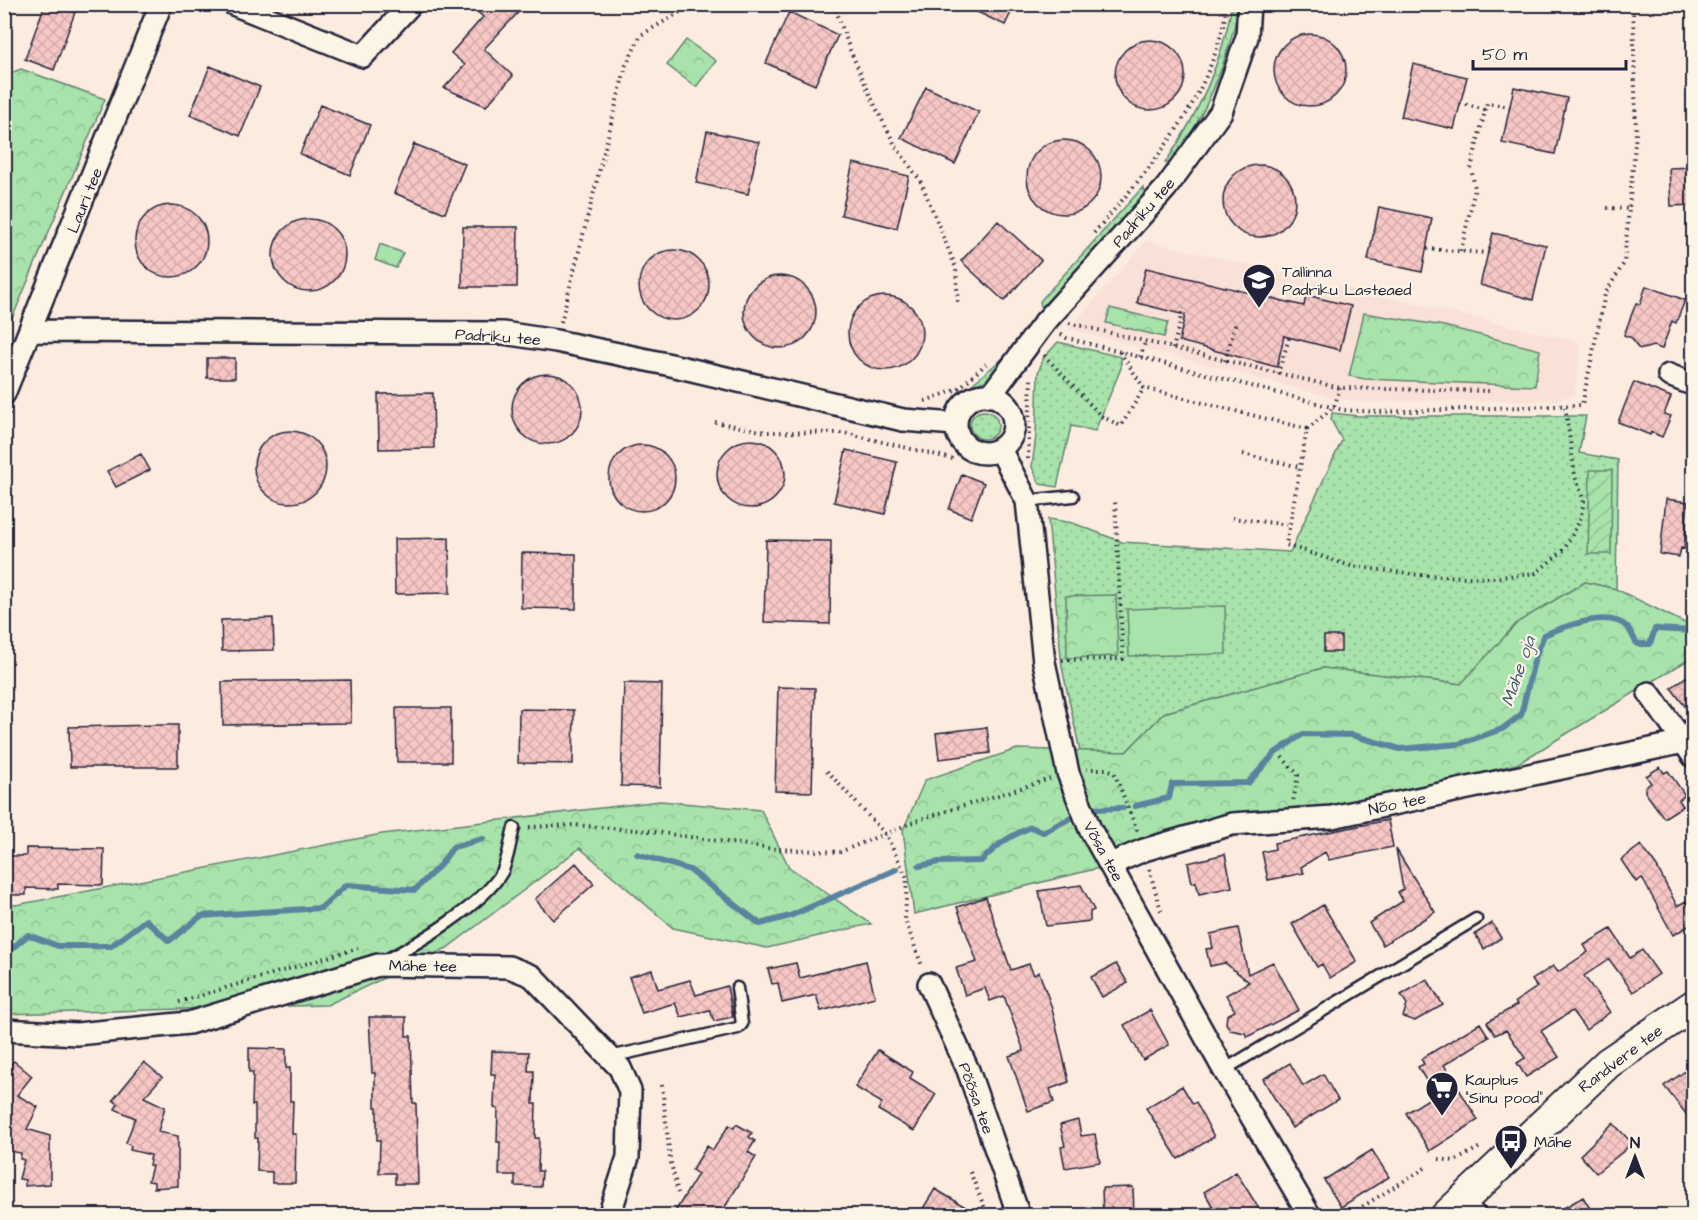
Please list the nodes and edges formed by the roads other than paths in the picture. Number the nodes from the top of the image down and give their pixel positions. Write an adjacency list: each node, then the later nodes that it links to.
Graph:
1 (161, 4): 5 (street, Lauri tee)
2 (233, 4): 3 (street)
3 (411, 4)
4 (1249, 4): 9 (street, Padriku tee)
5 (32, 331): 8 (street, Lauri tee); 10 (street, Padriku tee)
6 (1669, 375): 7 (street)
7 (1694, 385)
8 (4, 394)
9 (990, 396): 10 (street); 11 (street)
10 (955, 423): 11 (street)
11 (1000, 449): 13 (street, Võsa tee)
12 (1073, 496): 13 (lane)
13 (1027, 501): 17 (street, Võsa tee)
14 (1648, 693): 15 (street)
15 (1689, 750): 17 (street, Nõo tee)
16 (514, 828): 19 (lane)
17 (1111, 864): 25 (street, Võsa tee)
18 (1476, 919): 25 (lane)
19 (378, 965): 23 (street, Mähe tee); 24 (street, Mähe tee)
20 (929, 984): 28 (street, Põõsa tee)
21 (736, 988): 24 (lane)
22 (1694, 1005): 26 (main road, Randvere tee)
23 (4, 1030)
24 (609, 1057): 27 (street, Mähe tee)
25 (1224, 1070): 29 (street, Võsa tee)
26 (1443, 1213)
27 (609, 1215)
28 (1019, 1215)
29 (1310, 1215)

